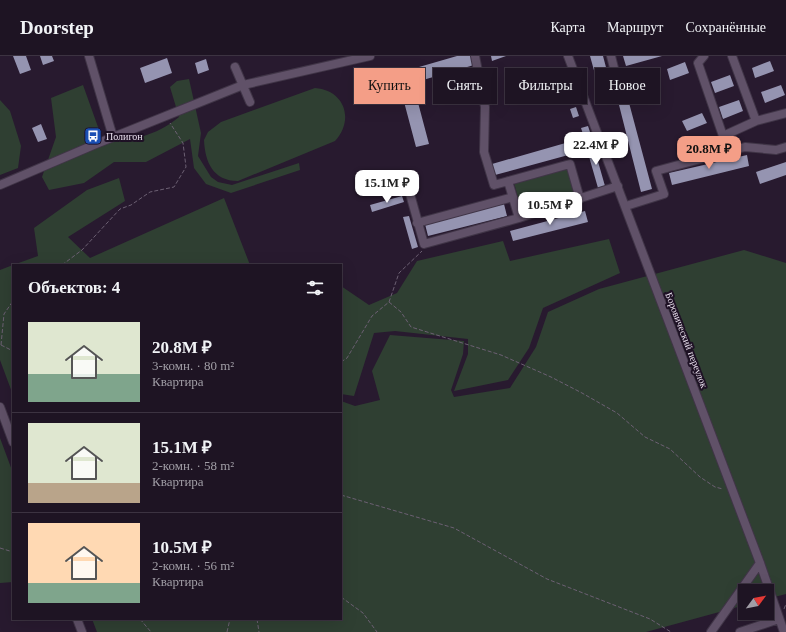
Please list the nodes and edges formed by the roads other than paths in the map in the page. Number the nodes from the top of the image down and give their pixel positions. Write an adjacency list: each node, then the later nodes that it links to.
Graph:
1 (89, 56): 15 (street)
2 (370, 56): 10 (street)
3 (475, 56): 19 (street)
4 (568, 56): 21 (street, Боровический переулок)
5 (611, 56): 9 (street)
6 (704, 56): 14 (street)
7 (732, 56): 13 (street)
8 (235, 67): 10 (street)
9 (614, 68)
10 (243, 85): 11 (street); 15 (street)
11 (250, 102)
12 (786, 113): 13 (street)
13 (756, 121): 14 (street)
14 (723, 136): 17 (street)
15 (113, 137): 20 (street)
16 (786, 147): 17 (street)
17 (725, 153): 24 (street)
18 (405, 176): 26 (street)
19 (508, 181): 22 (street); 23 (street)
20 (0, 185)
21 (618, 186): 23 (street); 24 (street, Боровический переулок)
22 (513, 197): 25 (street); 26 (street)
23 (580, 198): 25 (street)
24 (626, 206): 29 (street, Боровический переулок)
25 (519, 218): 26 (street)
26 (417, 222)
27 (0, 406): 28 (street)
28 (12, 439)
29 (760, 562): 30 (street, Боровический переулок); 33 (street)
30 (780, 619): 34 (street); 35 (street, Боровический переулок)
31 (78, 620): 32 (street)
32 (82, 632)
33 (711, 632)
34 (740, 632)
35 (784, 632)

